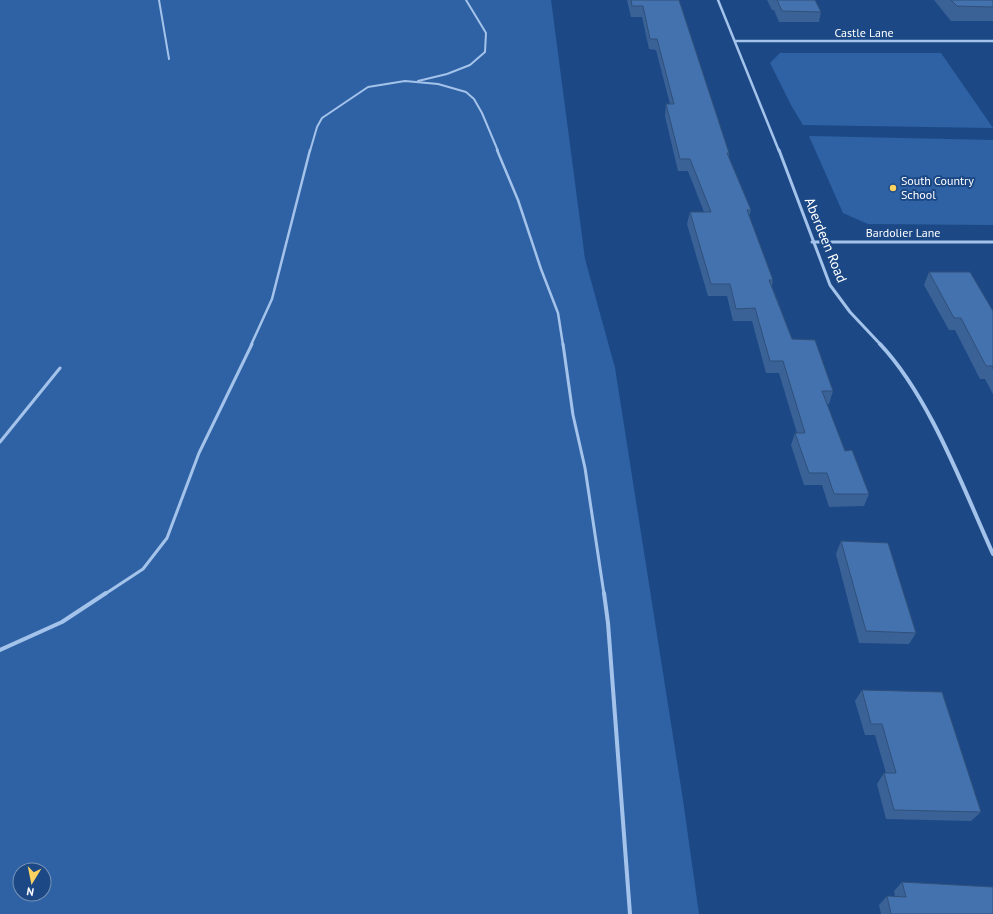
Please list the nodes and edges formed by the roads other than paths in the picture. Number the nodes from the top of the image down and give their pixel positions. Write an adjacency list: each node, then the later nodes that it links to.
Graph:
1 (159, 0): 6 (lane)
2 (466, 0): 7 (lane)
3 (718, 0): 4 (street, Aberdeen Road)
4 (735, 41): 5 (street, Castle Lane); 8 (street, Aberdeen Road)
5 (993, 41)
6 (169, 60)
7 (415, 82): 13 (lane); 14 (lane)
8 (812, 242): 9 (street, Bardolier Lane); 12 (street, Aberdeen Road)
9 (993, 242)
10 (60, 368): 11 (lane)
11 (0, 442)
12 (993, 554)
13 (0, 650)
14 (630, 914)

